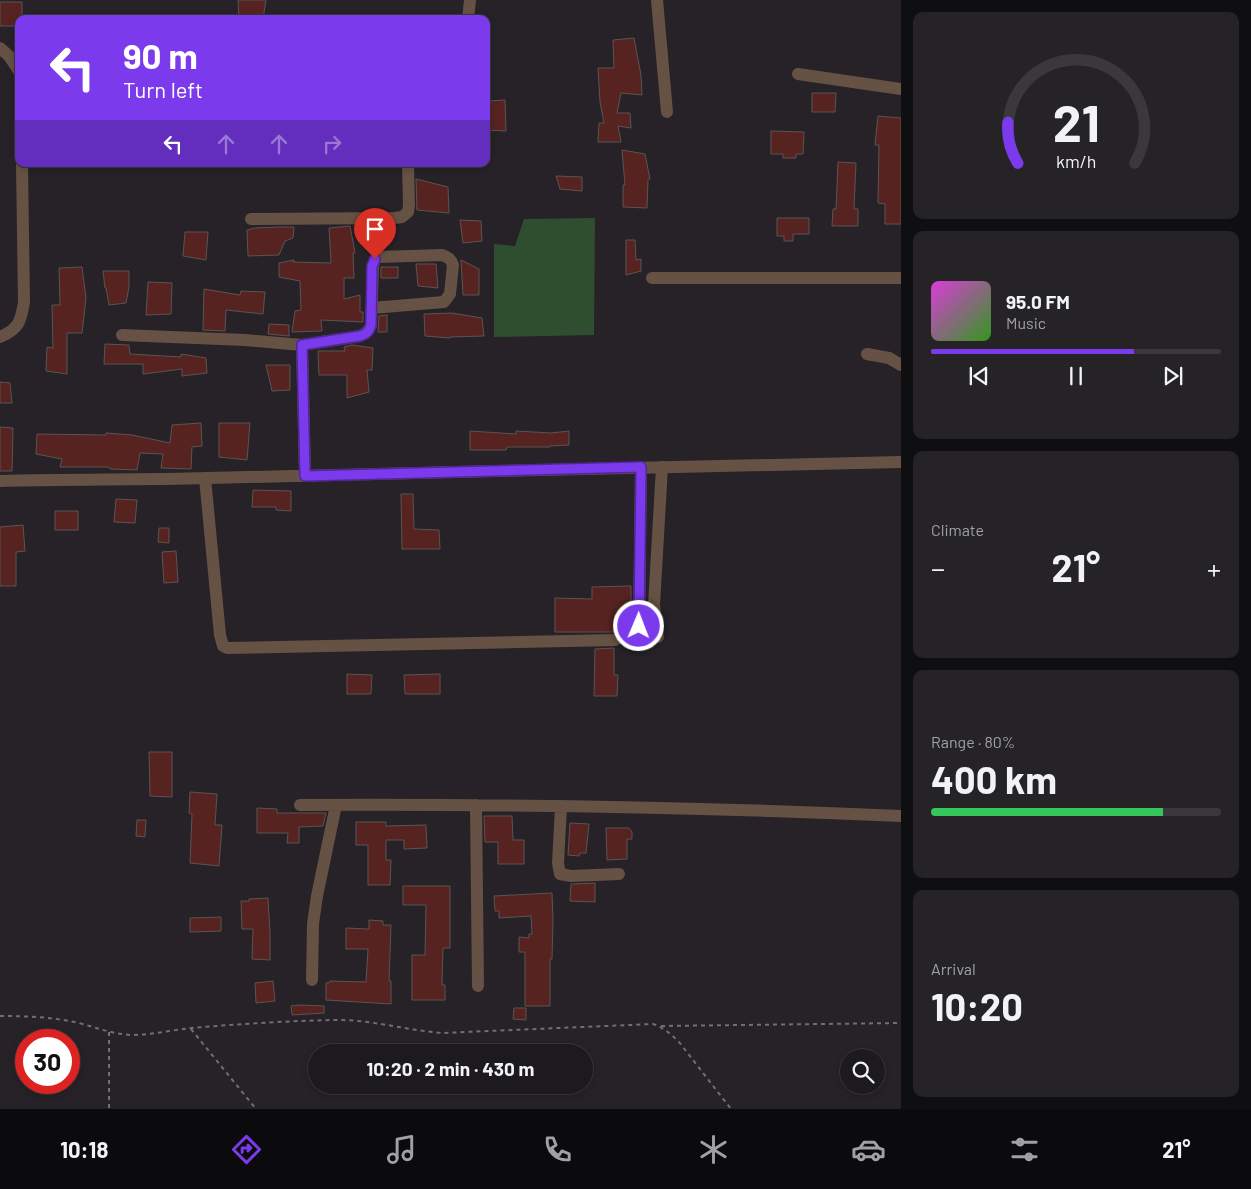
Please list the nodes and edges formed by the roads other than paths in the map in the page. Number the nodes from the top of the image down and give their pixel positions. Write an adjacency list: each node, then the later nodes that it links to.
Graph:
1 (470, 0): 3 (street)
2 (657, 0): 8 (street)
3 (468, 15)
4 (0, 48): 5 (street)
5 (15, 65)
6 (798, 74): 7 (street)
7 (901, 89)
8 (667, 112)
9 (22, 167): 16 (street)
10 (408, 167): 11 (street)
11 (251, 218)
12 (652, 278): 13 (street)
13 (901, 278)
14 (372, 308): 14 (street); 17 (street)
15 (122, 335): 17 (street)
16 (0, 337)
17 (302, 345): 23 (street)
18 (867, 354): 19 (street)
19 (901, 365)
20 (901, 462): 22 (street)
21 (641, 467): 22 (street); 23 (street); 26 (street)
22 (662, 467): 27 (street)
23 (305, 476): 24 (street)
24 (205, 478): 25 (street); 28 (street)
25 (0, 481)
26 (639, 626)
27 (658, 637)
28 (615, 640)
29 (300, 805): 30 (street)
30 (336, 805): 31 (street); 35 (street)
31 (476, 806): 32 (street); 36 (street)
32 (561, 806): 33 (street); 34 (street)
33 (901, 816)
34 (619, 874)
35 (312, 980)
36 (478, 986)

